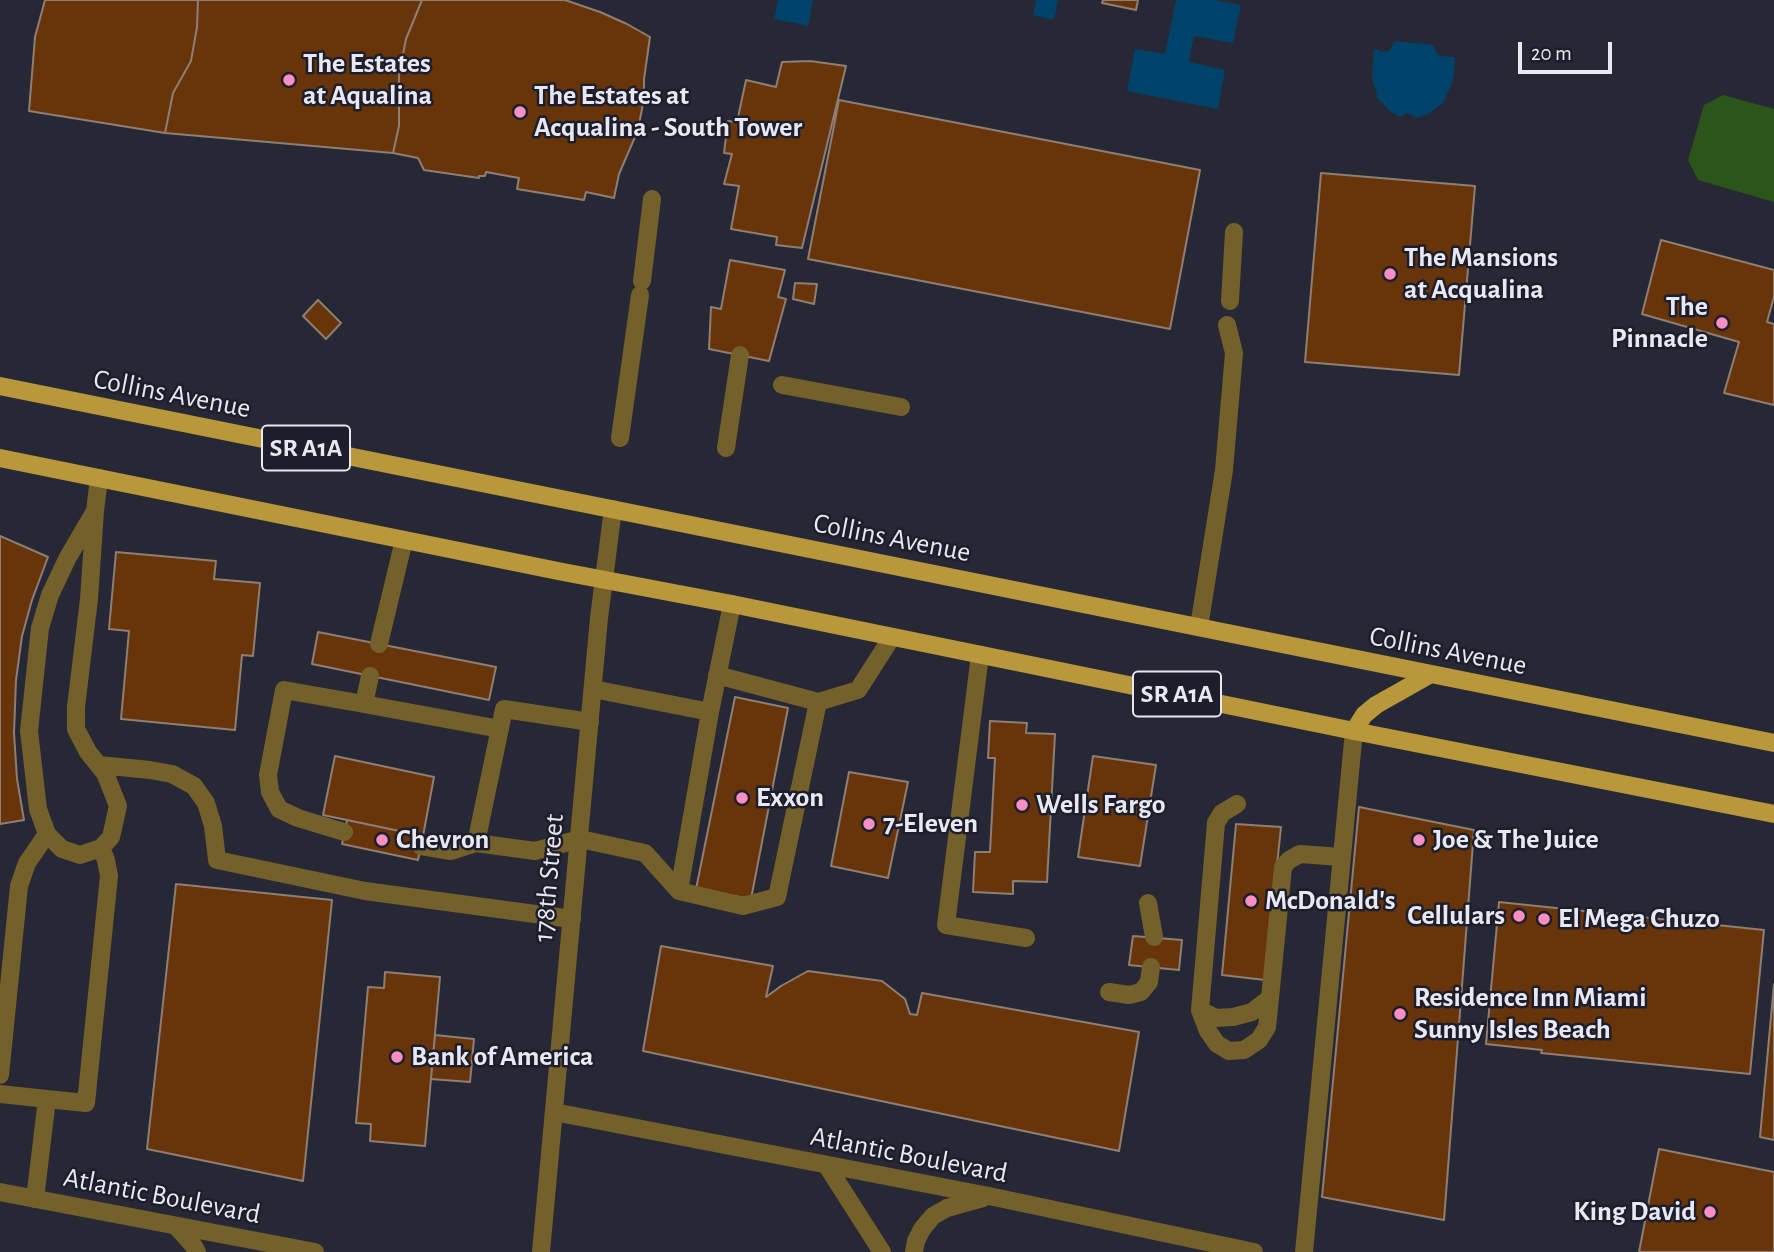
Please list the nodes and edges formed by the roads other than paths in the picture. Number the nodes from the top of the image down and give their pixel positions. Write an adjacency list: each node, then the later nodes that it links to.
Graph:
1 (652, 199): 9 (street)
2 (1234, 232): 3 (street)
3 (1230, 301)
4 (1227, 325): 18 (street)
5 (740, 355): 10 (street)
6 (782, 385): 8 (street)
7 (0, 386): 13 (main road, Collins Avenue / SR A1A)
8 (901, 407)
9 (620, 438)
10 (726, 448)
11 (0, 458): 12 (main road, SR A1A)
12 (99, 478): 14 (street); 15 (main road, SR A1A)
13 (613, 509): 16 (street, 178th Street); 18 (main road, Collins Avenue / SR A1A)
14 (95, 511): 33 (street); 37 (street)
15 (404, 540): 16 (main road, SR A1A); 20 (street)
16 (603, 579): 17 (main road, SR A1A); 25 (street, 178th Street)
17 (732, 604): 19 (main road, SR A1A); 23 (street)
18 (1199, 627): 22 (main road, Collins Avenue / SR A1A)
19 (891, 637): 21 (main road, SR A1A); 26 (street)
20 (379, 644)
21 (980, 655): 31 (main road, SR A1A); 47 (street)
22 (1431, 674): 31 (main road); 32 (main road, Collins Avenue / SR A1A)
23 (717, 675): 26 (street); 28 (street)
24 (370, 676): 27 (street)
25 (593, 689): 28 (street); 29 (street, 178th Street)
26 (818, 702): 43 (street)
27 (365, 704): 30 (street); 36 (street)
28 (710, 712): 43 (street)
29 (590, 722): 30 (street); 38 (street, 178th Street)
30 (500, 729): 39 (street)
31 (1354, 731): 35 (main road, SR A1A); 42 (street)
32 (1774, 743)
33 (99, 765): 41 (street); 45 (street)
34 (1237, 804): 51 (street)
35 (1774, 814)
36 (344, 832)
37 (47, 834): 41 (street); 52 (street)
38 (580, 839): 39 (street); 43 (street); 45 (street, 178th Street)
39 (476, 843): 40 (street)
40 (421, 846)
41 (101, 848): 54 (street)
42 (1341, 856): 50 (street); 67 (street)
43 (679, 891)
44 (1148, 903): 46 (street)
45 (572, 919): 55 (street, 178th Street)
46 (1154, 937)
47 (1026, 938)
48 (1151, 967): 49 (street)
49 (1110, 992)
50 (1270, 999): 51 (street); 51 (street)
51 (1200, 1010)
52 (0, 1075)
53 (0, 1094): 54 (street)
54 (47, 1099): 59 (street)
55 (554, 1112): 56 (street, Atlantic Boulevard); 63 (street, 178th Street)
56 (827, 1166): 58 (street, Atlantic Boulevard); 64 (street)
57 (0, 1192): 59 (street, Atlantic Boulevard)
58 (989, 1196): 65 (street); 66 (street, Atlantic Boulevard)
59 (34, 1199): 60 (street, Atlantic Boulevard)
60 (176, 1226): 61 (street); 62 (street, Atlantic Boulevard)
61 (197, 1252)
62 (315, 1252)
63 (541, 1252)
64 (882, 1252)
65 (914, 1252)
66 (1254, 1252)
67 (1304, 1252)

